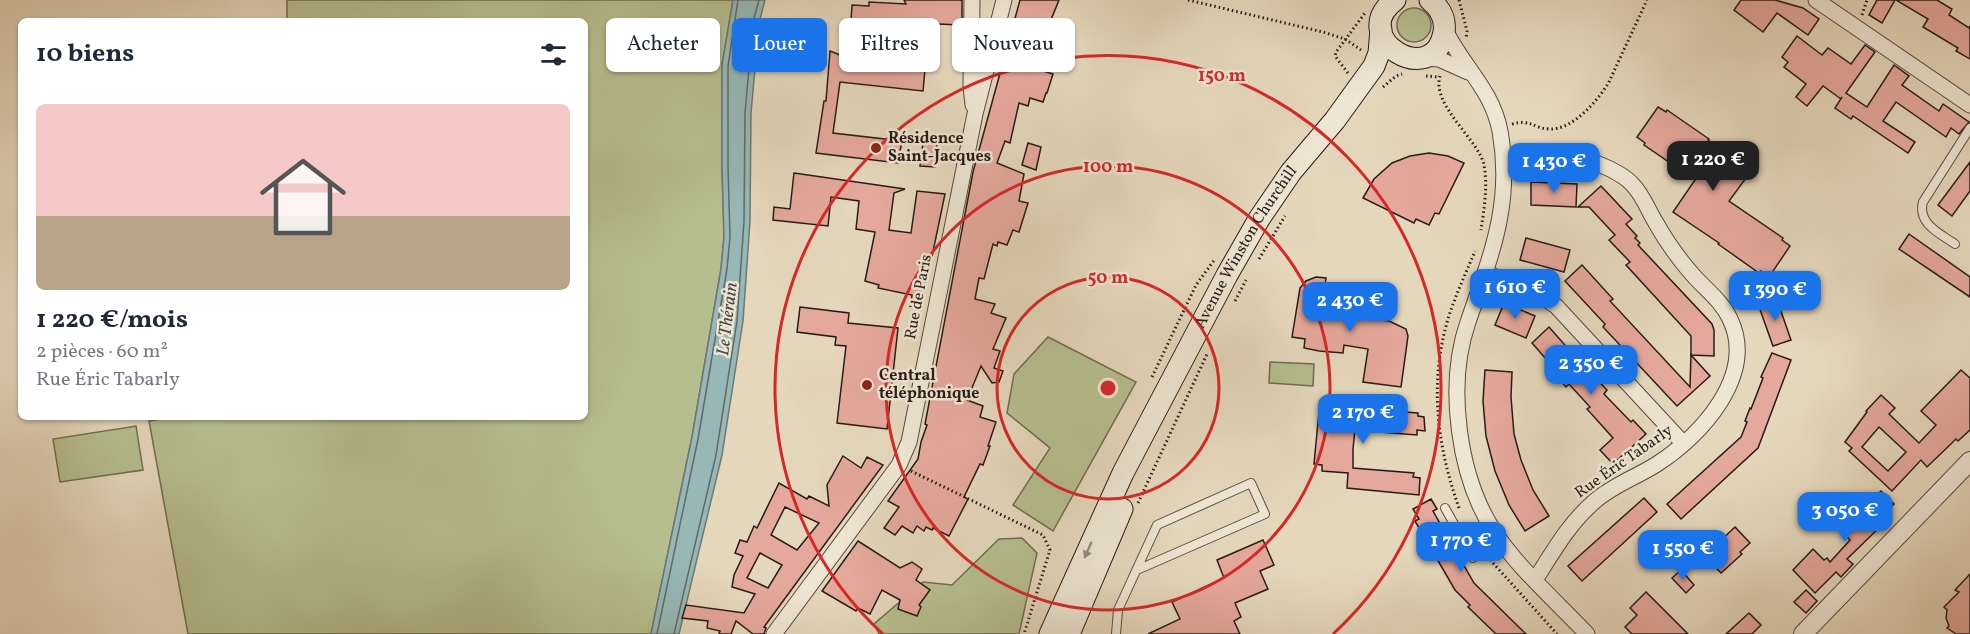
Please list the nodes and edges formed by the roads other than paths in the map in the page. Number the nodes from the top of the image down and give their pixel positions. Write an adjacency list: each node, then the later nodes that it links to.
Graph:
1 (972, 0): 11 (street)
2 (1005, 0): 11 (street, Rue de Paris)
3 (1395, 0): 7 (main road, Avenue Winston Churchill)
4 (1430, 0): 6 (main road)
5 (1816, 0): 10 (street)
6 (1444, 15): 8 (main road, Avenue Winston Churchill); 9 (street)
7 (1381, 29): 8 (main road); 12 (main road, Avenue Winston Churchill)
8 (1413, 66): 9 (street); 12 (main road, Avenue Winston Churchill)
9 (1473, 75): 14 (street)
10 (1970, 105)
11 (975, 114): 24 (street, Rue de Paris)
12 (1335, 120): 17 (main road, Avenue Winston Churchill)
13 (1970, 128): 15 (lane)
14 (1504, 164): 16 (street); 18 (street, Rue Éric Tabarly)
15 (1955, 244)
16 (1485, 273): 18 (street); 23 (street)
17 (1170, 386): 25 (main road, Avenue Winston Churchill, one-way to 25); 26 (main road, Avenue Winston Churchill)
18 (1683, 443): 23 (street, Rue Éric Tabarly)
19 (1970, 461): 29 (street)
20 (1445, 508): 21 (lane)
21 (1473, 558)
22 (1137, 570): 22 (lane); 27 (lane)
23 (1535, 580): 28 (street)
24 (774, 634)
25 (1050, 634)
26 (1069, 634)
27 (1116, 634)
28 (1587, 634)
29 (1803, 634)

